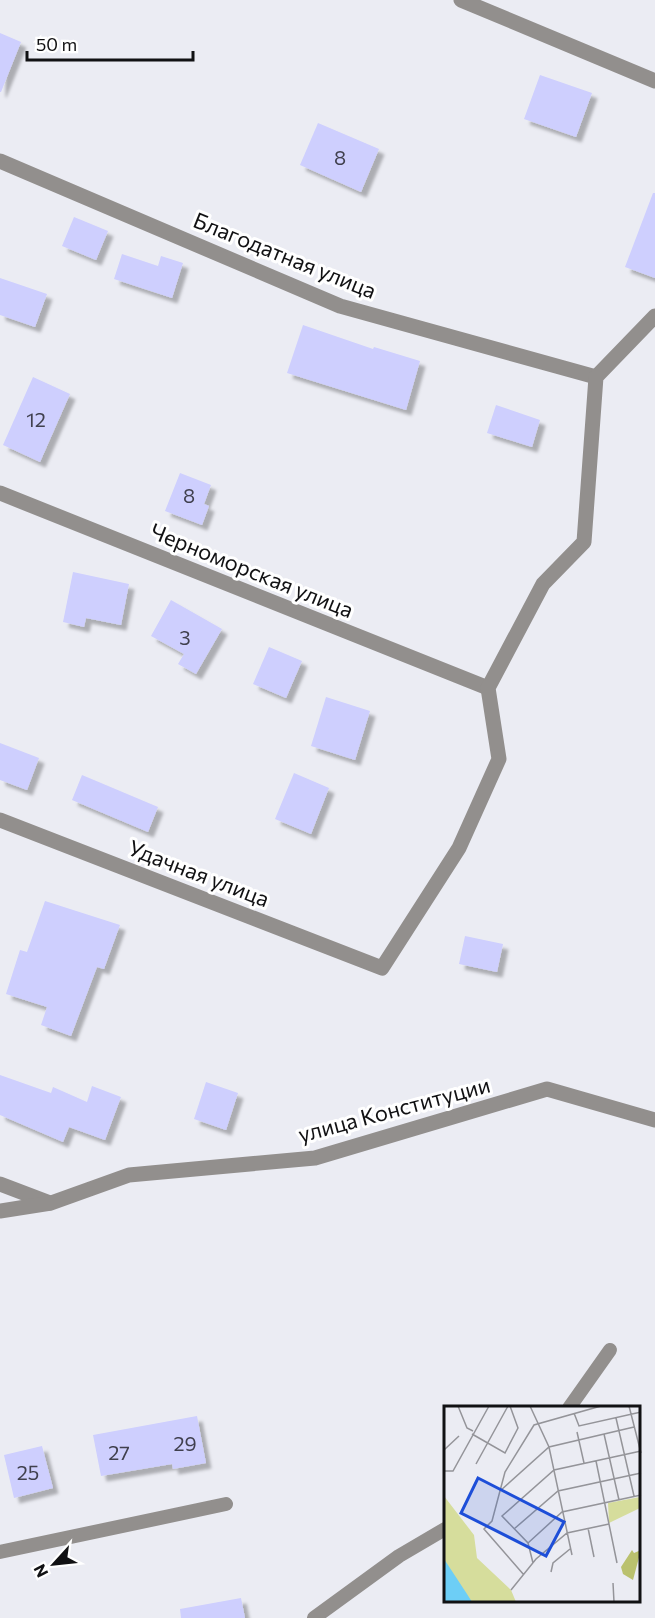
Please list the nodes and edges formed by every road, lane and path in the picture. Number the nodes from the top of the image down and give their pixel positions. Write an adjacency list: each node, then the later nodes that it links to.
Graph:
1 (461, 0): 2 (street)
2 (655, 81)
3 (0, 160): 5 (street, Благодатная улица)
4 (655, 316): 5 (street)
5 (596, 377): 7 (street)
6 (0, 493): 7 (street, Черноморская улица)
7 (488, 688): 8 (street, Удачная улица)
8 (0, 820)
9 (655, 1120): 11 (street, улица Конституции)
10 (0, 1184): 11 (street)
11 (51, 1203): 12 (street, улица Конституции)
12 (0, 1211)
13 (610, 1350): 14 (lane)
14 (570, 1406)
15 (226, 1504): 17 (lane)
16 (444, 1530): 18 (lane)
17 (0, 1551)
18 (315, 1618)

